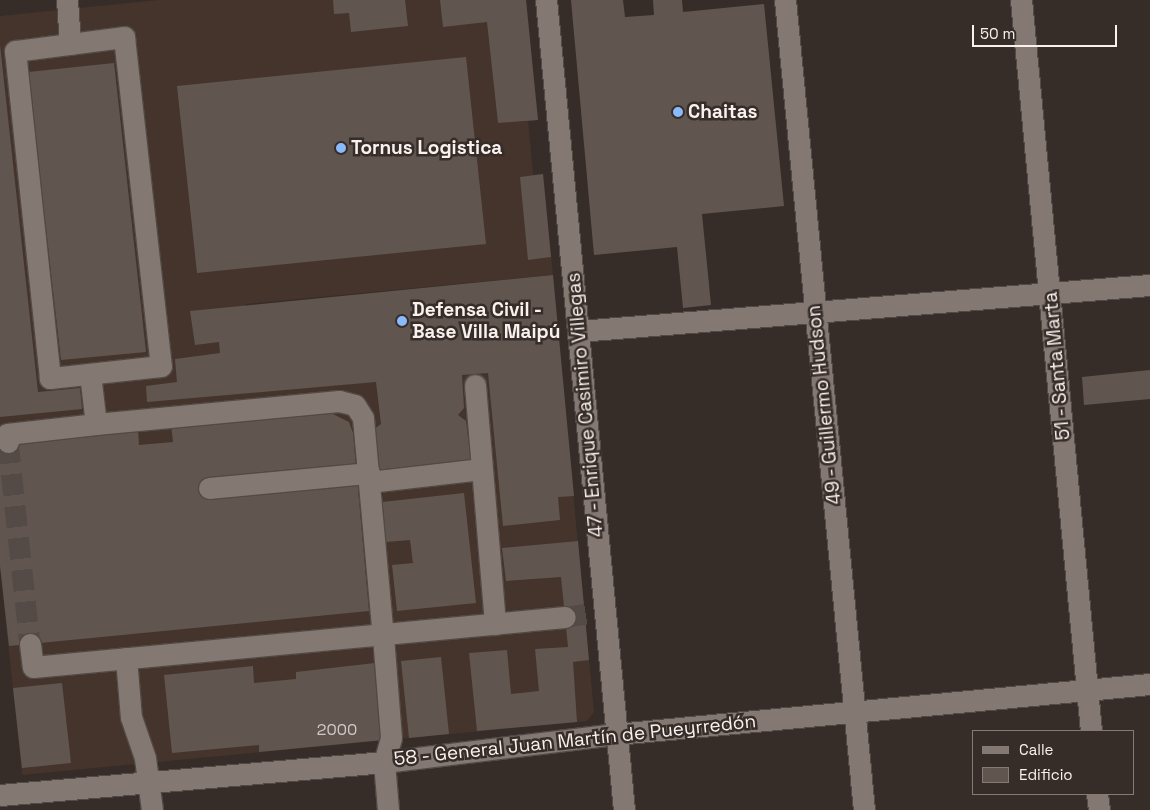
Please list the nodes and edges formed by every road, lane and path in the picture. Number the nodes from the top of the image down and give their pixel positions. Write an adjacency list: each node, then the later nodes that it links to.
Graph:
1 (67, 0): 5 (street)
2 (546, 0): 9 (street, 47 - Enrique Casimiro Villegas)
3 (785, 0): 8 (street, 49 - Guillermo Hudson)
4 (1021, 0): 7 (street, 51 - Santa Marta)
5 (70, 44): 10 (street); 10 (street)
6 (1150, 286): 7 (street)
7 (1050, 292): 8 (street); 23 (street, 51 - Santa Marta)
8 (814, 310): 9 (street); 24 (street, 49 - Guillermo Hudson)
9 (579, 331): 26 (street, 47 - Enrique Casimiro Villegas)
10 (90, 374): 12 (street)
11 (475, 385): 14 (street)
12 (96, 424): 13 (street); 15 (street)
13 (8, 442)
14 (481, 469): 15 (street); 18 (street)
15 (369, 478): 16 (street); 19 (street)
16 (209, 488)
17 (565, 617): 18 (street)
18 (495, 624): 19 (street)
19 (383, 636): 21 (street); 27 (street)
20 (30, 644): 21 (street)
21 (126, 658): 28 (street)
22 (1150, 684): 23 (street, 58 - General Juan Martín de Pueyrredón)
23 (1088, 690): 24 (street, 58 - General Juan Martín de Pueyrredón); 25 (street, 51 - Santa Marta)
24 (855, 711): 26 (street, 58 - General Juan Martín de Pueyrredón); 34 (street, 49 - Guillermo Hudson)
25 (1091, 730)
26 (616, 734): 27 (street, 58 - General Juan Martín de Pueyrredón); 33 (street, 47 - Enrique Casimiro Villegas)
27 (384, 762): 28 (street, 58 - General Juan Martín de Pueyrredón); 32 (street)
28 (150, 782): 29 (street, 58 - General Juan Martín de Pueyrredón); 31 (street)
29 (0, 795)
30 (1097, 795): 35 (street)
31 (152, 810)
32 (388, 810)
33 (624, 810)
34 (864, 810)
35 (1099, 810)

